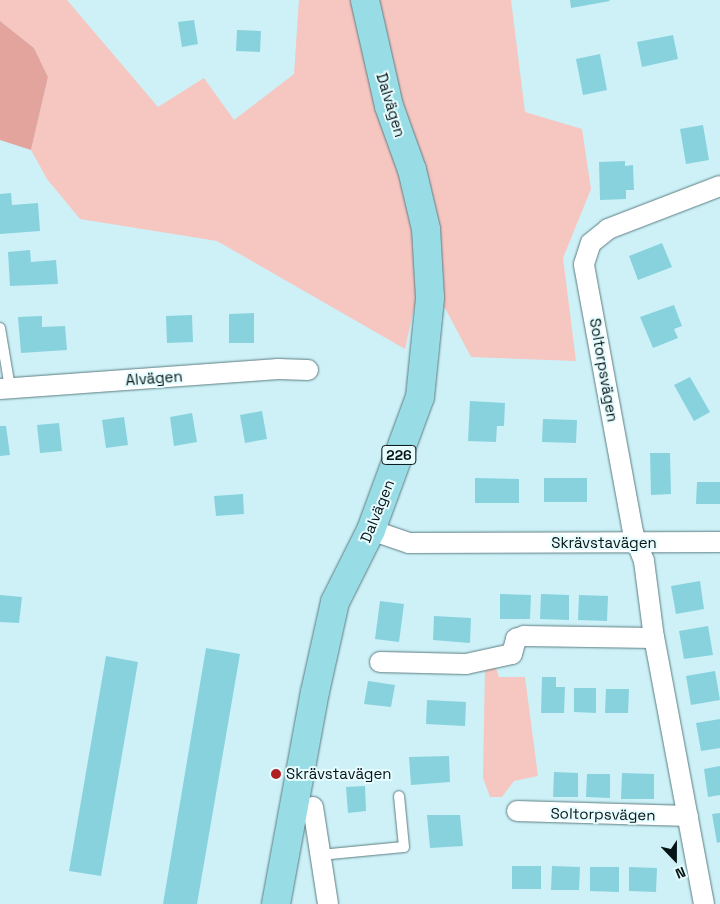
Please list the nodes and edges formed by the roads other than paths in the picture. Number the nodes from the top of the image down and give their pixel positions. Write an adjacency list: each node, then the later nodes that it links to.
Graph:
1 (365, 0): 6 (main road, Dalvägen / 226)
2 (720, 186): 8 (street, Soltorpsvägen)
3 (0, 328): 5 (lane)
4 (308, 370): 5 (street, Alvägen)
5 (5, 388)
6 (371, 530): 8 (street, Skrävstavägen); 16 (main road, Dalvägen / 226)
7 (720, 542): 8 (street, Skrävstavägen)
8 (637, 543): 9 (street, Soltorpsvägen)
9 (654, 638): 10 (street); 14 (street, Soltorpsvägen)
10 (380, 662)
11 (399, 796): 15 (lane)
12 (313, 807): 15 (street)
13 (517, 812): 14 (street, Soltorpsvägen)
14 (688, 816): 18 (street, Soltorpsvägen)
15 (320, 854): 17 (street)
16 (276, 904)
17 (328, 904)
18 (704, 904)

